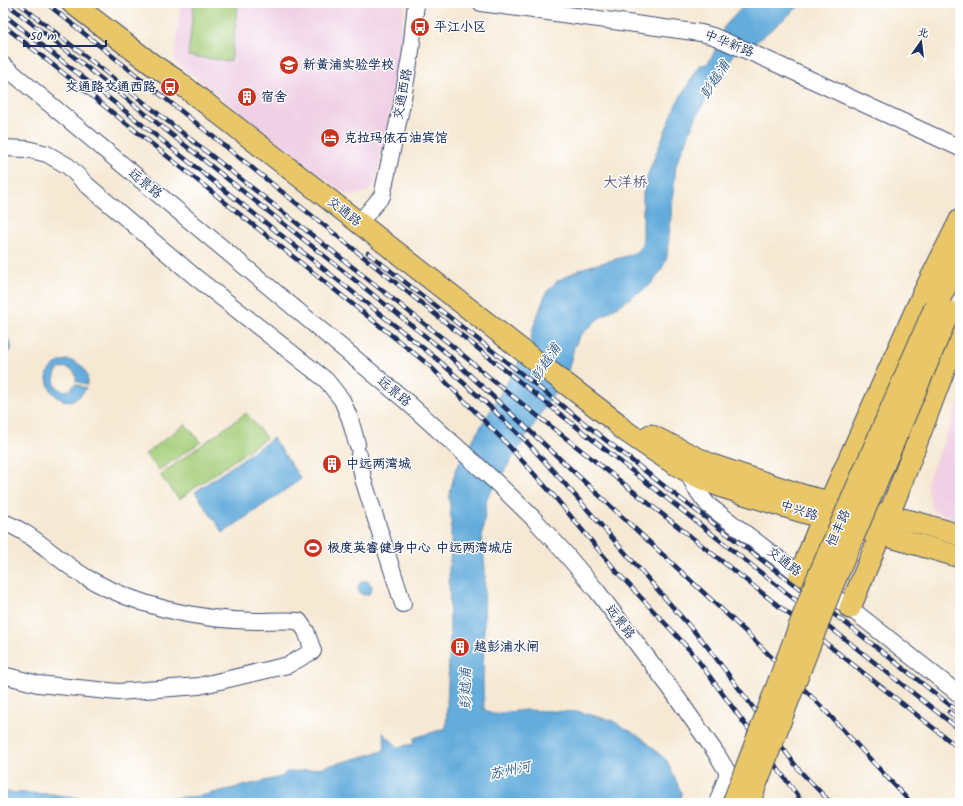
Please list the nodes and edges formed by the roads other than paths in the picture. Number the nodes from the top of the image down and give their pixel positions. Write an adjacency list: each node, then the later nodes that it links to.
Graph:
1 (72, 3): 8 (main road, 交通路)
2 (416, 3): 8 (street, 交通西路)
3 (481, 3): 6 (street, 中华新路)
4 (3, 65): 23 (street, 远景路)
5 (3, 148): 19 (street)
6 (960, 148)
7 (960, 220): 13 (main road, 恒丰路)
8 (359, 223): 12 (main road, 交通路)
9 (960, 260): 11 (main road, 恒丰路)
10 (960, 292): 11 (main road, 恒丰路)
11 (948, 316): 15 (main road, 恒丰路); 25 (main road, 恒丰路, bridge); 27 (main road, 恒丰路, bridge)
12 (690, 464): 13 (main road, 中兴路); 18 (street, 交通路)
13 (826, 511): 15 (main road, 中兴路); 18 (main road, 恒丰路)
14 (3, 522): 21 (street)
15 (884, 525): 16 (main road, 中兴路); 17 (main road, 中兴路); 20 (main road, 恒丰路)
16 (960, 535)
17 (960, 557)
18 (800, 575): 20 (street, 交通路)
19 (403, 604)
20 (850, 608): 22 (street, 交通路)
21 (3, 675)
22 (960, 695)
23 (728, 773): 24 (street); 26 (street, 远景路)
24 (717, 803)
25 (733, 803)
26 (746, 803)
27 (749, 803)

